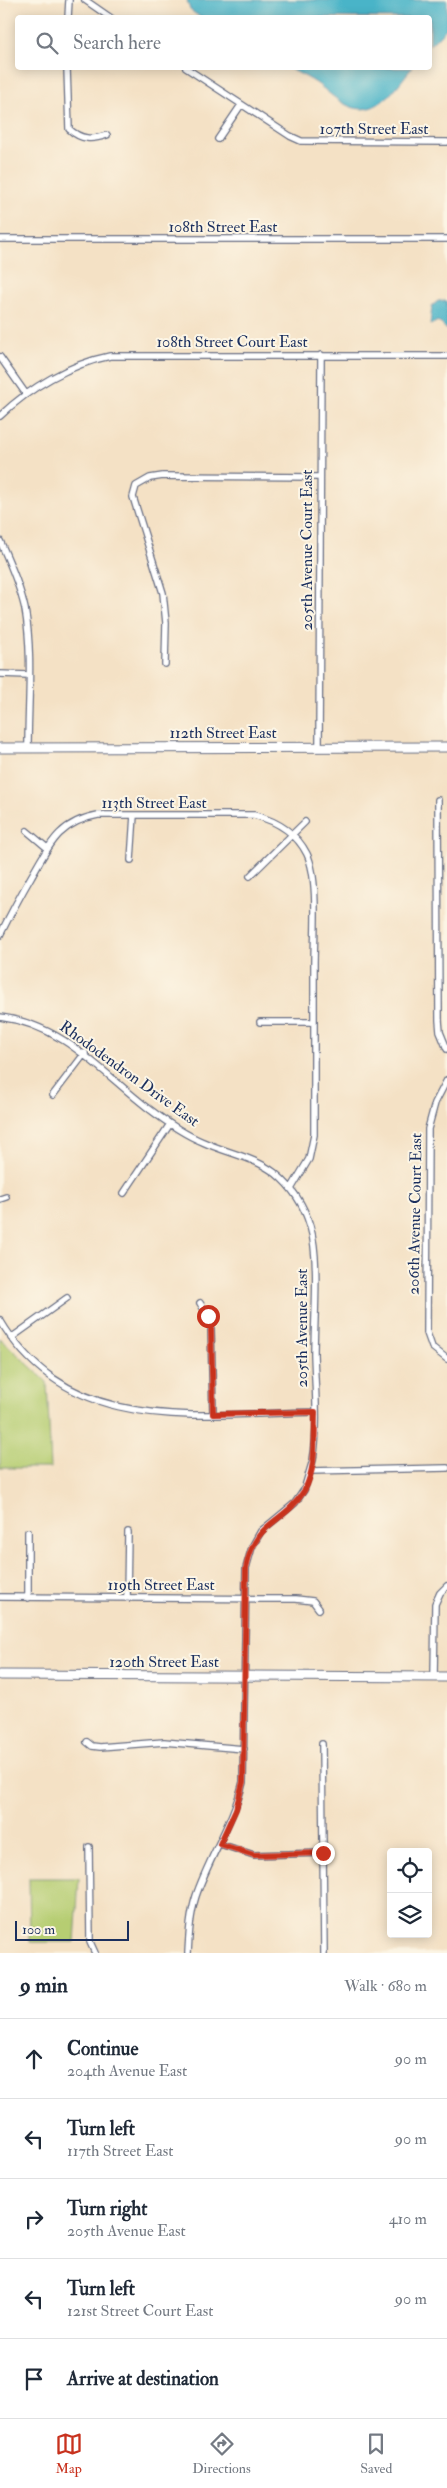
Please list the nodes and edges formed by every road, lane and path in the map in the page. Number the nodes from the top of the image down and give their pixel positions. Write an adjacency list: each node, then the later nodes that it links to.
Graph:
1 (69, 0): 3 (street)
2 (85, 0): 4 (street)
3 (68, 15)
4 (107, 15)
5 (67, 70): 8 (street)
6 (189, 70): 7 (street)
7 (241, 105): 9 (street); 10 (street, 107th Street East)
8 (107, 135)
9 (218, 139)
10 (447, 142)
11 (0, 239): 12 (street, 108th Street East)
12 (447, 239)
13 (321, 355): 14 (street, 108th Street Court East); 16 (street, 108th Street Court East); 18 (street, 205th Avenue Court East)
14 (447, 356)
15 (0, 357): 16 (street)
16 (26, 394): 17 (street, 108th Street Court East)
17 (0, 416)
18 (320, 477): 20 (street); 23 (street, 205th Avenue Court East)
19 (0, 541): 22 (street)
20 (165, 664)
21 (0, 674): 22 (street)
22 (28, 675): 26 (street)
23 (319, 746): 24 (street, 112th Street East); 26 (street, 112th Street East)
24 (447, 747)
25 (0, 748): 26 (street, 112th Street East)
26 (28, 748)
27 (438, 800): 39 (street)
28 (134, 815): 31 (street, 113th Street East); 32 (street, 113th Street East); 33 (street)
29 (305, 822): 31 (street)
30 (27, 831): 32 (street)
31 (292, 834): 34 (street); 38 (street)
32 (46, 848): 35 (street, 113th Street East)
33 (131, 860)
34 (250, 876)
35 (0, 935)
36 (0, 1017): 40 (street, Rhododendron Drive East)
37 (260, 1022): 38 (street)
38 (314, 1022): 44 (street)
39 (447, 1049)
40 (85, 1053): 42 (street); 43 (street, Rhododendron Drive East)
41 (447, 1080): 51 (street, 206th Avenue Court East)
42 (53, 1095)
43 (170, 1124): 44 (street, Rhododendron Drive East); 45 (street)
44 (291, 1189): 52 (street, 205th Avenue East)
45 (124, 1193)
46 (67, 1298): 50 (street)
47 (200, 1303): 53 (street)
48 (0, 1320): 49 (street)
49 (2, 1328): 50 (street)
50 (11, 1338): 53 (street)
51 (447, 1360)
52 (315, 1412): 53 (street); 55 (street, 205th Avenue East)
53 (213, 1414)
54 (447, 1468): 55 (street)
55 (310, 1471): 60 (street, 205th Avenue East)
56 (28, 1532): 61 (street)
57 (128, 1532): 62 (street)
58 (447, 1586): 66 (street)
59 (0, 1597): 61 (street, 119th Street East)
60 (246, 1597): 62 (street, 119th Street East); 63 (street, 119th Street East); 65 (street, 205th Avenue East)
61 (28, 1598): 62 (street, 119th Street East)
62 (128, 1598)
63 (319, 1609)
64 (0, 1675): 65 (street, 120th Street East)
65 (244, 1676): 66 (street, 120th Street East); 70 (street, 205th Avenue East)
66 (434, 1677): 67 (street, 120th Street East)
67 (447, 1677)
68 (87, 1742): 70 (street)
69 (322, 1744): 73 (street)
70 (244, 1749): 71 (street, 205th Avenue East)
71 (220, 1844): 73 (street); 75 (street, 205th Avenue East)
72 (90, 1847): 74 (street)
73 (323, 1853): 76 (street)
74 (95, 1953)
75 (188, 1953)
76 (324, 1953)

